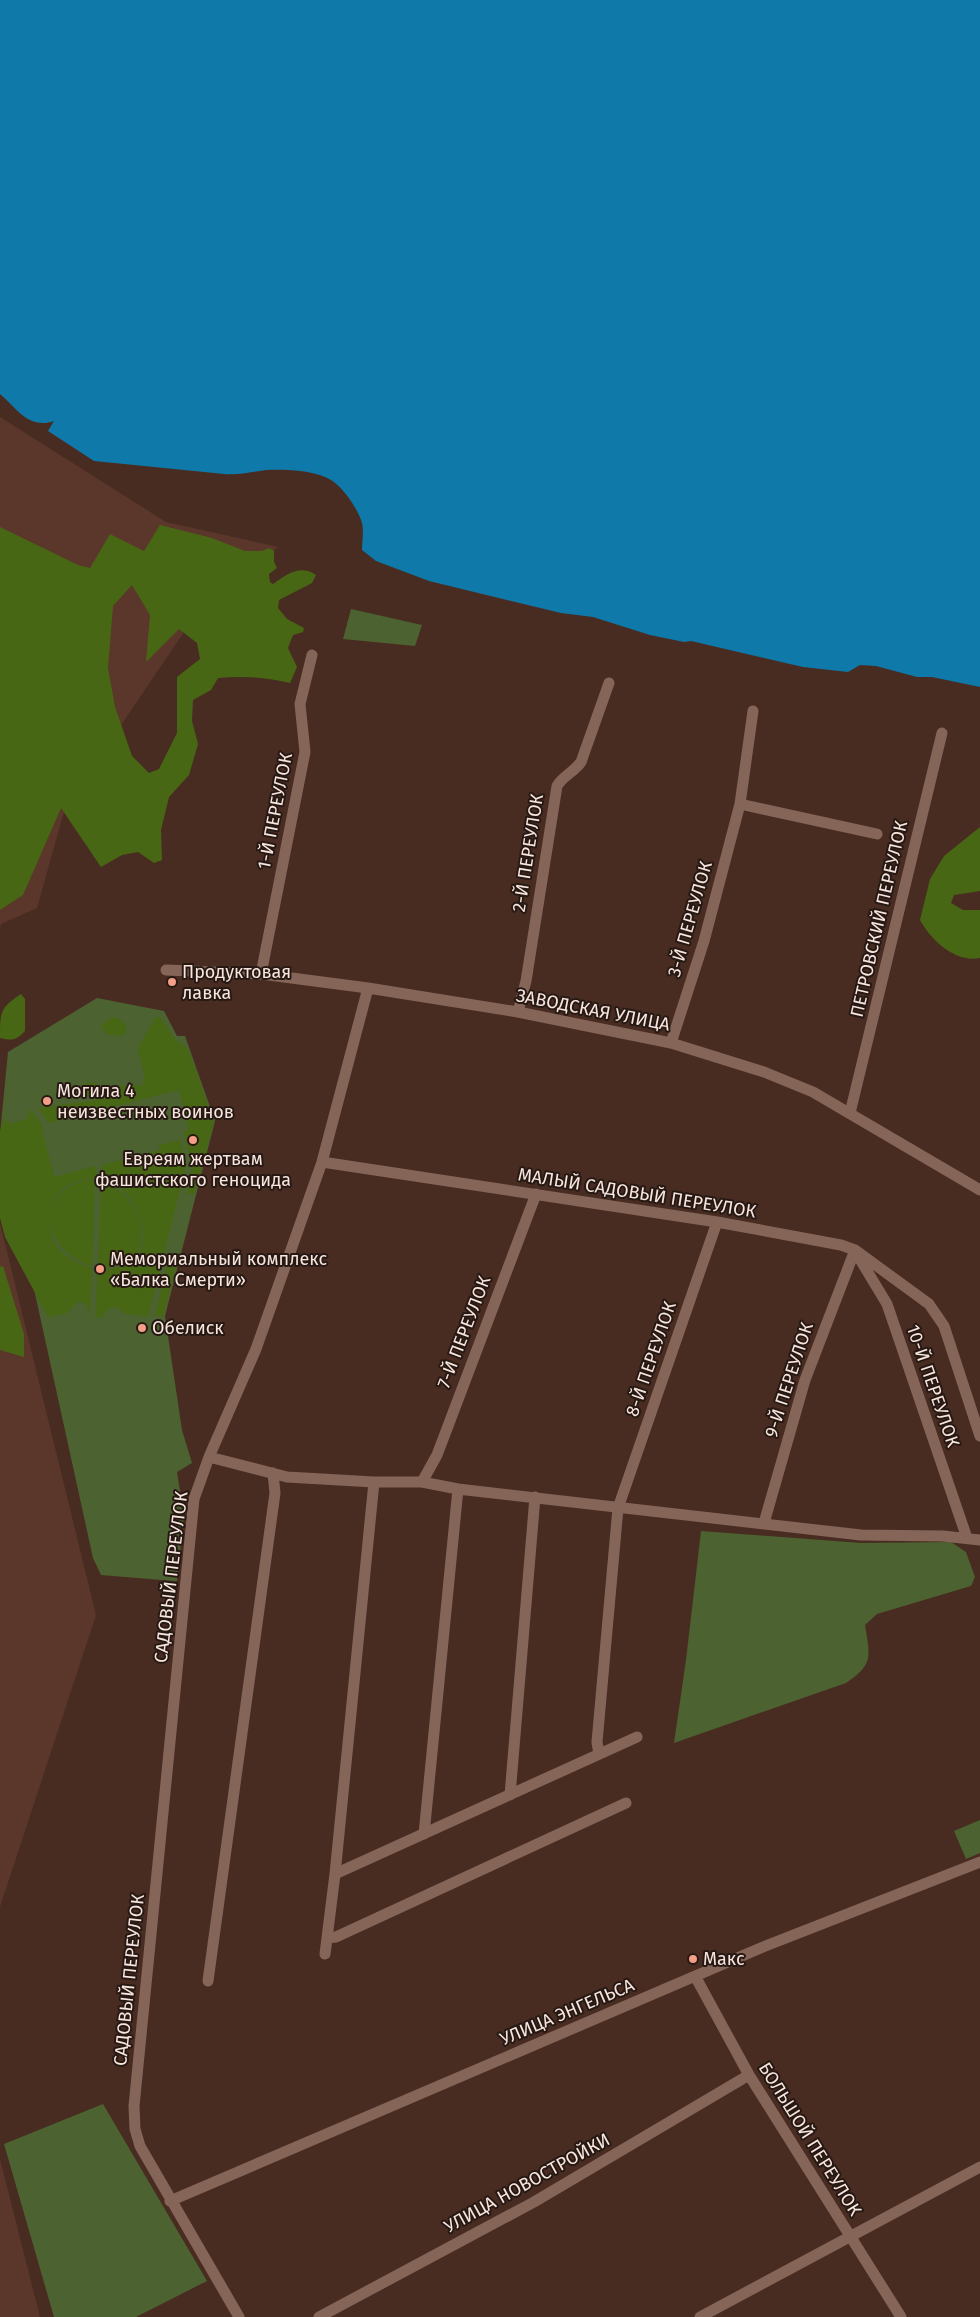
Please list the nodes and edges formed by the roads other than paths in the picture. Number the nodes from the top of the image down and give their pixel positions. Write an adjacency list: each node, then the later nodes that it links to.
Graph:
1 (312, 655): 8 (street, 1-Й ПЕРЕУЛОК)
2 (609, 683): 10 (street, 2-Й ПЕРЕУЛОК)
3 (752, 711): 5 (street, 3-Й ПЕРЕУЛОК)
4 (942, 733): 12 (street, ПЕТРОВСКИЙ ПЕРЕУЛОК)
5 (740, 804): 6 (street); 11 (street, 3-Й ПЕРЕУЛОК)
6 (877, 834)
7 (166, 970): 8 (street, ЗАВОДСКАЯ УЛИЦА)
8 (262, 974): 9 (street, ЗАВОДСКАЯ УЛИЦА)
9 (368, 988): 10 (street, ЗАВОДСКАЯ УЛИЦА); 13 (street, САДОВЫЙ ПЕРЕУЛОК)
10 (518, 1012): 11 (street, ЗАВОДСКАЯ УЛИЦА)
11 (671, 1043): 12 (street, ЗАВОДСКАЯ УЛИЦА)
12 (850, 1113): 14 (street, ЗАВОДСКАЯ УЛИЦА)
13 (322, 1162): 15 (street, МАЛЫЙ САДОВЫЙ ПЕРЕУЛОК); 19 (street, САДОВЫЙ ПЕРЕУЛОК)
14 (980, 1190)
15 (536, 1194): 16 (street, МАЛЫЙ САДОВЫЙ ПЕРЕУЛОК); 22 (street, 7-Й ПЕРЕУЛОК)
16 (717, 1222): 17 (street, МАЛЫЙ САДОВЫЙ ПЕРЕУЛОК); 25 (street, 8-Й ПЕРЕУЛОК)
17 (854, 1250): 18 (street, МАЛЫЙ САДОВЫЙ ПЕРЕУЛОК); 26 (street, 9-Й ПЕРЕУЛОК); 27 (street, 10-Й ПЕРЕУЛОК)
18 (980, 1436)
19 (209, 1457): 20 (street); 42 (street, САДОВЫЙ ПЕРЕУЛОК)
20 (273, 1473): 21 (street); 39 (street)
21 (374, 1482): 22 (street); 35 (street)
22 (422, 1482): 23 (street)
23 (458, 1489): 24 (street); 33 (street)
24 (535, 1497): 25 (street); 31 (street)
25 (618, 1508): 26 (street); 30 (street, 8-Й ПЕРЕУЛОК)
26 (764, 1523): 27 (street)
27 (967, 1538): 28 (street)
28 (980, 1540)
29 (637, 1737): 30 (street)
30 (599, 1754): 31 (street)
31 (510, 1795): 33 (street)
32 (626, 1802): 36 (street)
33 (424, 1834): 35 (street)
34 (980, 1862): 38 (street, УЛИЦА ЭНГЕЛЬСА)
35 (335, 1874): 36 (street)
36 (327, 1938): 37 (street)
37 (324, 1954)
38 (695, 1976): 40 (street, БОЛЬШОЙ ПЕРЕУЛОК); 42 (street, УЛИЦА ЭНГЕЛЬСА)
39 (208, 1981)
40 (749, 2075): 43 (street, БОЛЬШОЙ ПЕРЕУЛОК); 45 (street, УЛИЦА НОВОСТРОЙКИ)
41 (980, 2167): 43 (street)
42 (170, 2201): 44 (street, САДОВЫЙ ПЕРЕУЛОК)
43 (849, 2236): 46 (street); 47 (street, БОЛЬШОЙ ПЕРЕУЛОК)
44 (239, 2317)
45 (319, 2317)
46 (700, 2317)
47 (901, 2317)

